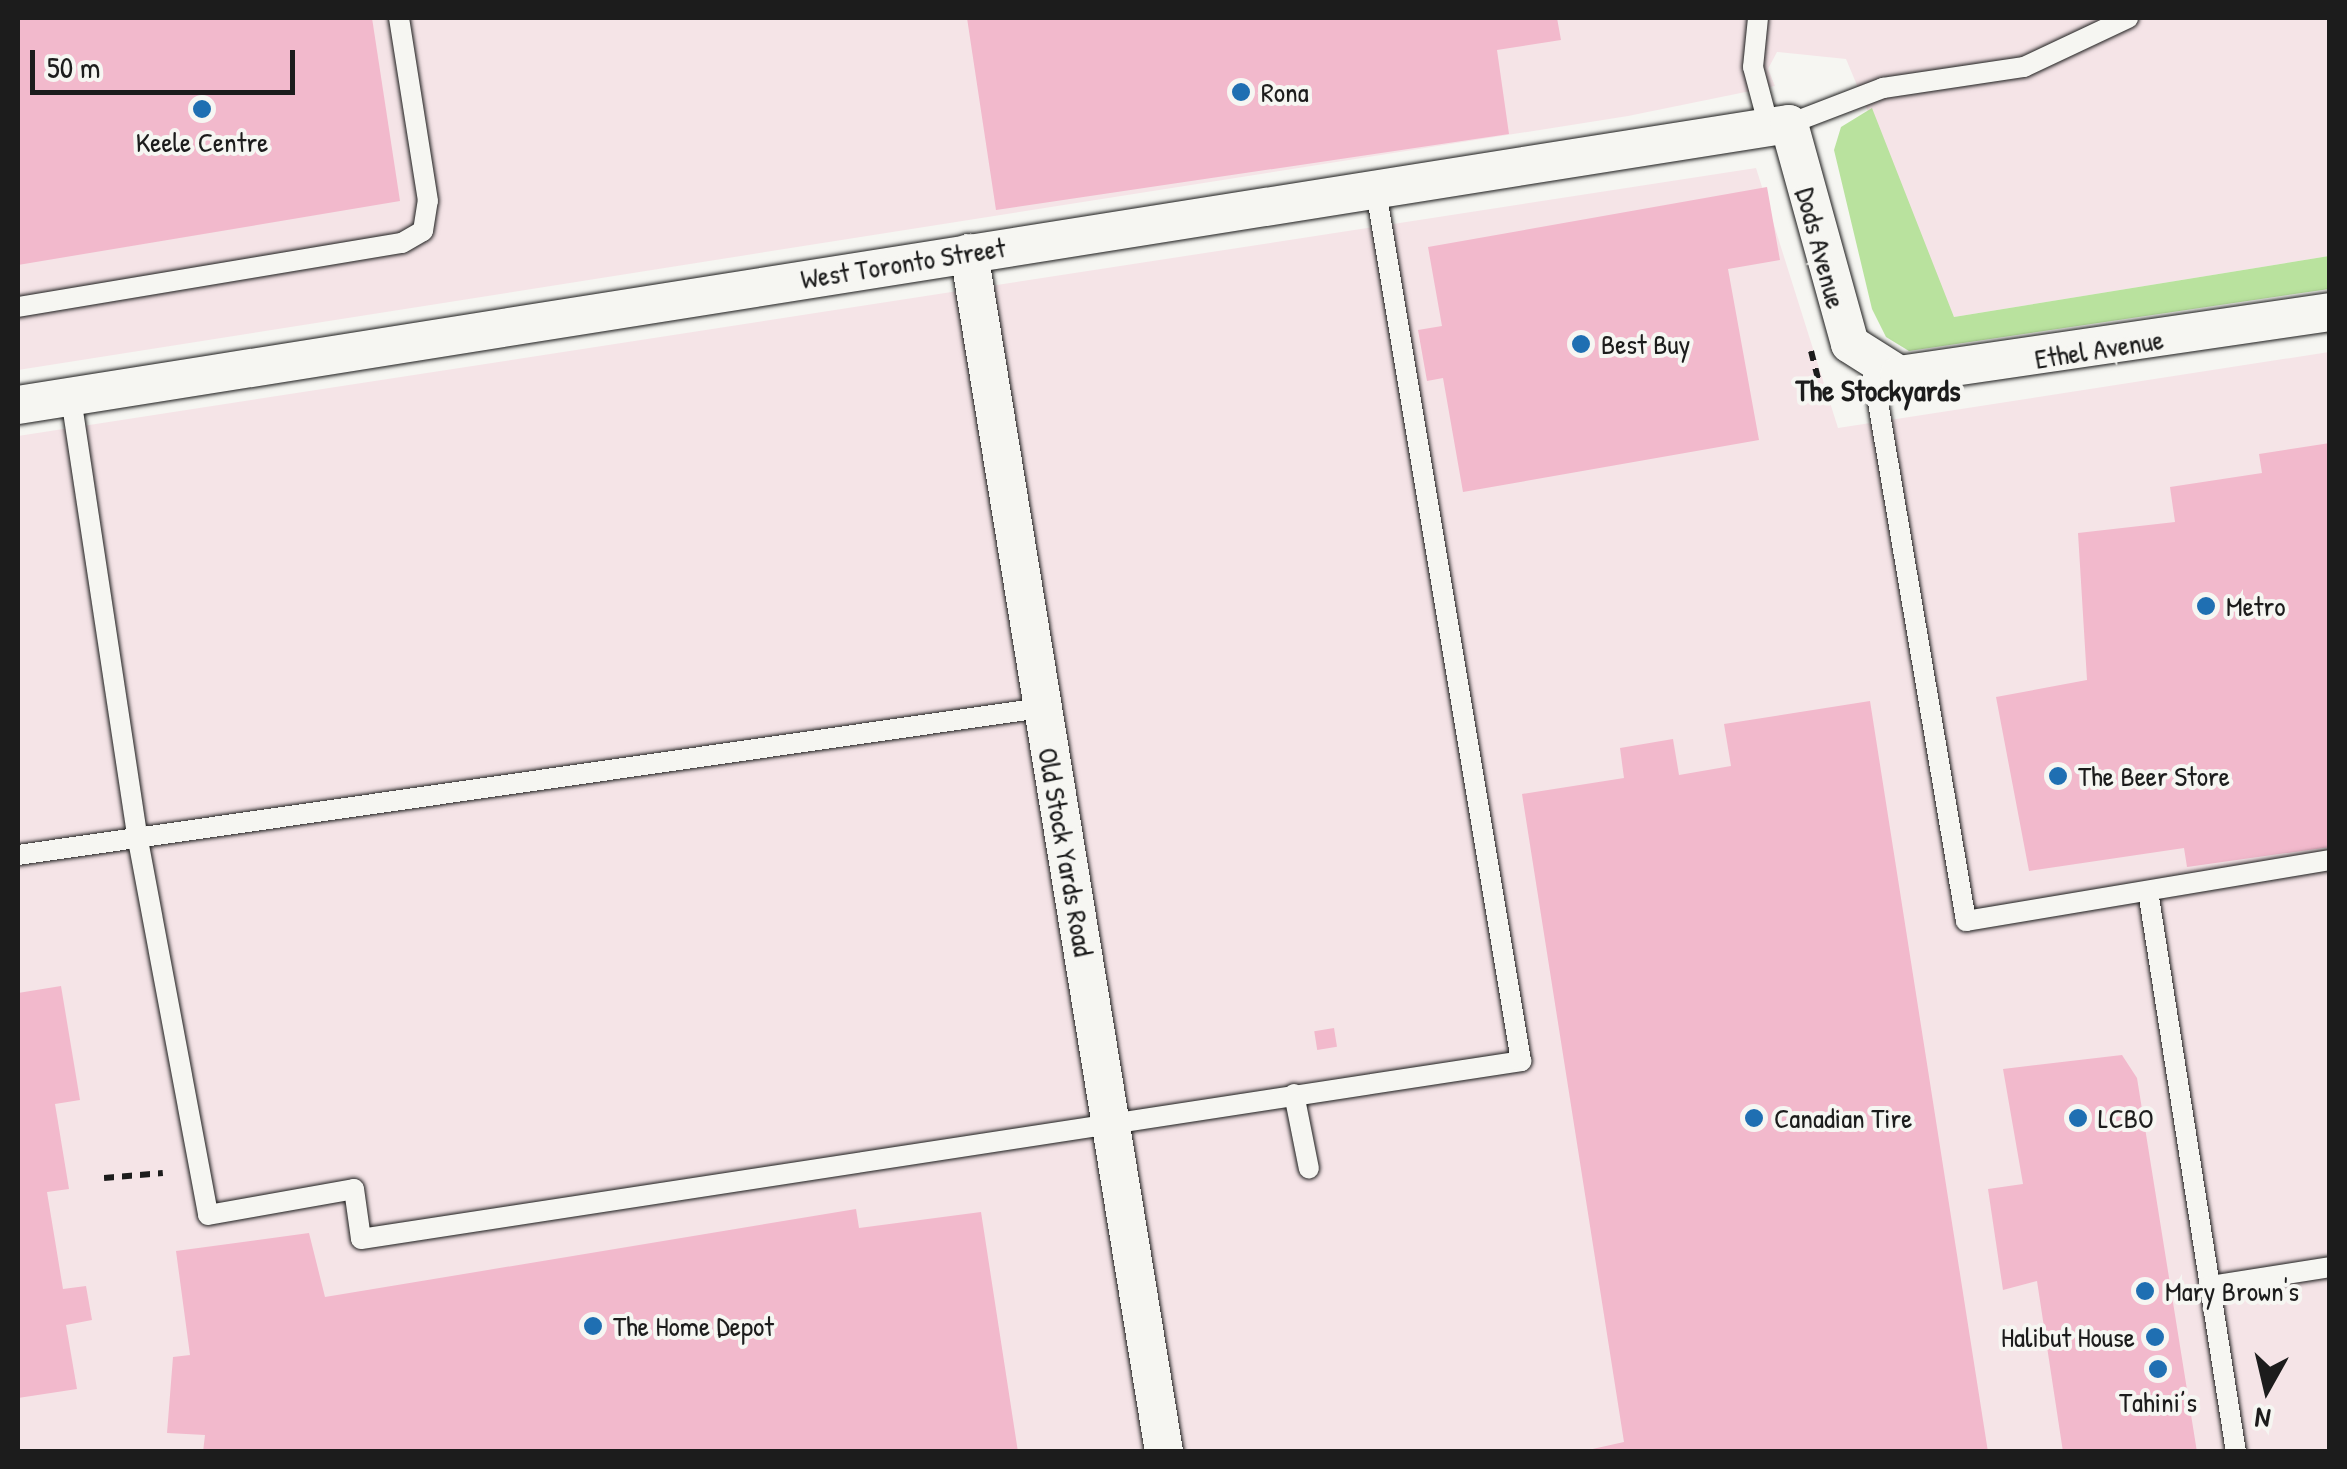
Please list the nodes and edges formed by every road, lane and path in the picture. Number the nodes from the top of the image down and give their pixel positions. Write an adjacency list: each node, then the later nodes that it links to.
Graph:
1 (399, 18): 7 (lane)
2 (1758, 18): 4 (lane)
3 (2128, 18): 4 (lane)
4 (1779, 126): 5 (street, West Toronto Street); 9 (street, Dods Avenue)
5 (1374, 186): 6 (street, West Toronto Street); 17 (lane)
6 (968, 253): 10 (street, West Toronto Street); 12 (street, Old Stock Yards Road)
7 (18, 307)
8 (2330, 312): 9 (street, Ethel Avenue)
9 (1871, 361): 16 (lane)
10 (71, 398): 11 (street, West Toronto Street); 13 (lane)
11 (18, 405)
12 (1041, 708): 13 (lane); 18 (street, Old Stock Yards Road)
13 (138, 840): 14 (lane); 18 (lane)
14 (18, 855)
15 (2330, 860): 16 (lane)
16 (2148, 890): 23 (lane)
17 (1294, 1094): 18 (lane); 19 (lane)
18 (1112, 1121): 24 (street, Old Stock Yards Road)
19 (1310, 1169)
20 (163, 1173): 21 (path)
21 (104, 1178)
22 (2330, 1267): 23 (lane)
23 (2210, 1286): 25 (lane)
24 (1164, 1452)
25 (2236, 1452)

